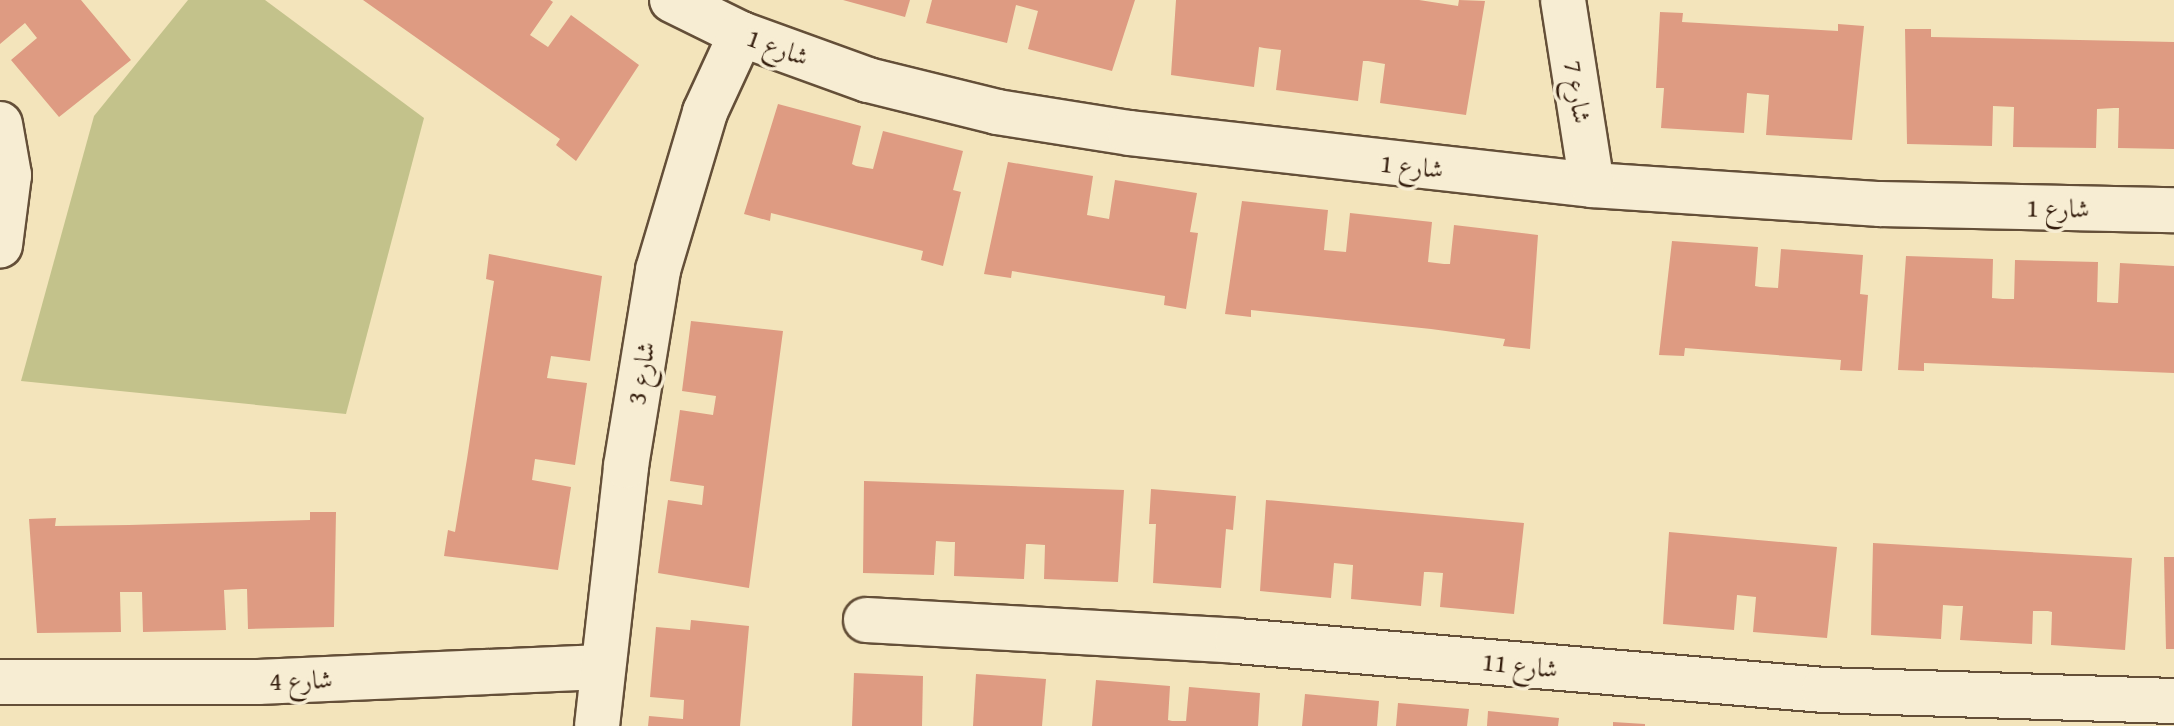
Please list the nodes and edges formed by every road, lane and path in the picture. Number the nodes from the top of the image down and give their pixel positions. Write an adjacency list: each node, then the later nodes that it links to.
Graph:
1 (672, 0): 3 (street, شارع 1)
2 (1563, 0): 5 (street, شارع 7)
3 (741, 34): 5 (street, شارع 1); 9 (street, شارع 3)
4 (0, 124): 7 (street)
5 (1592, 185): 6 (street, شارع 1)
6 (2174, 210)
7 (0, 245)
8 (866, 620): 11 (street, شارع 11)
9 (602, 667): 10 (street, شارع 4); 12 (street, شارع 3)
10 (0, 682)
11 (2174, 701)
12 (597, 726)

